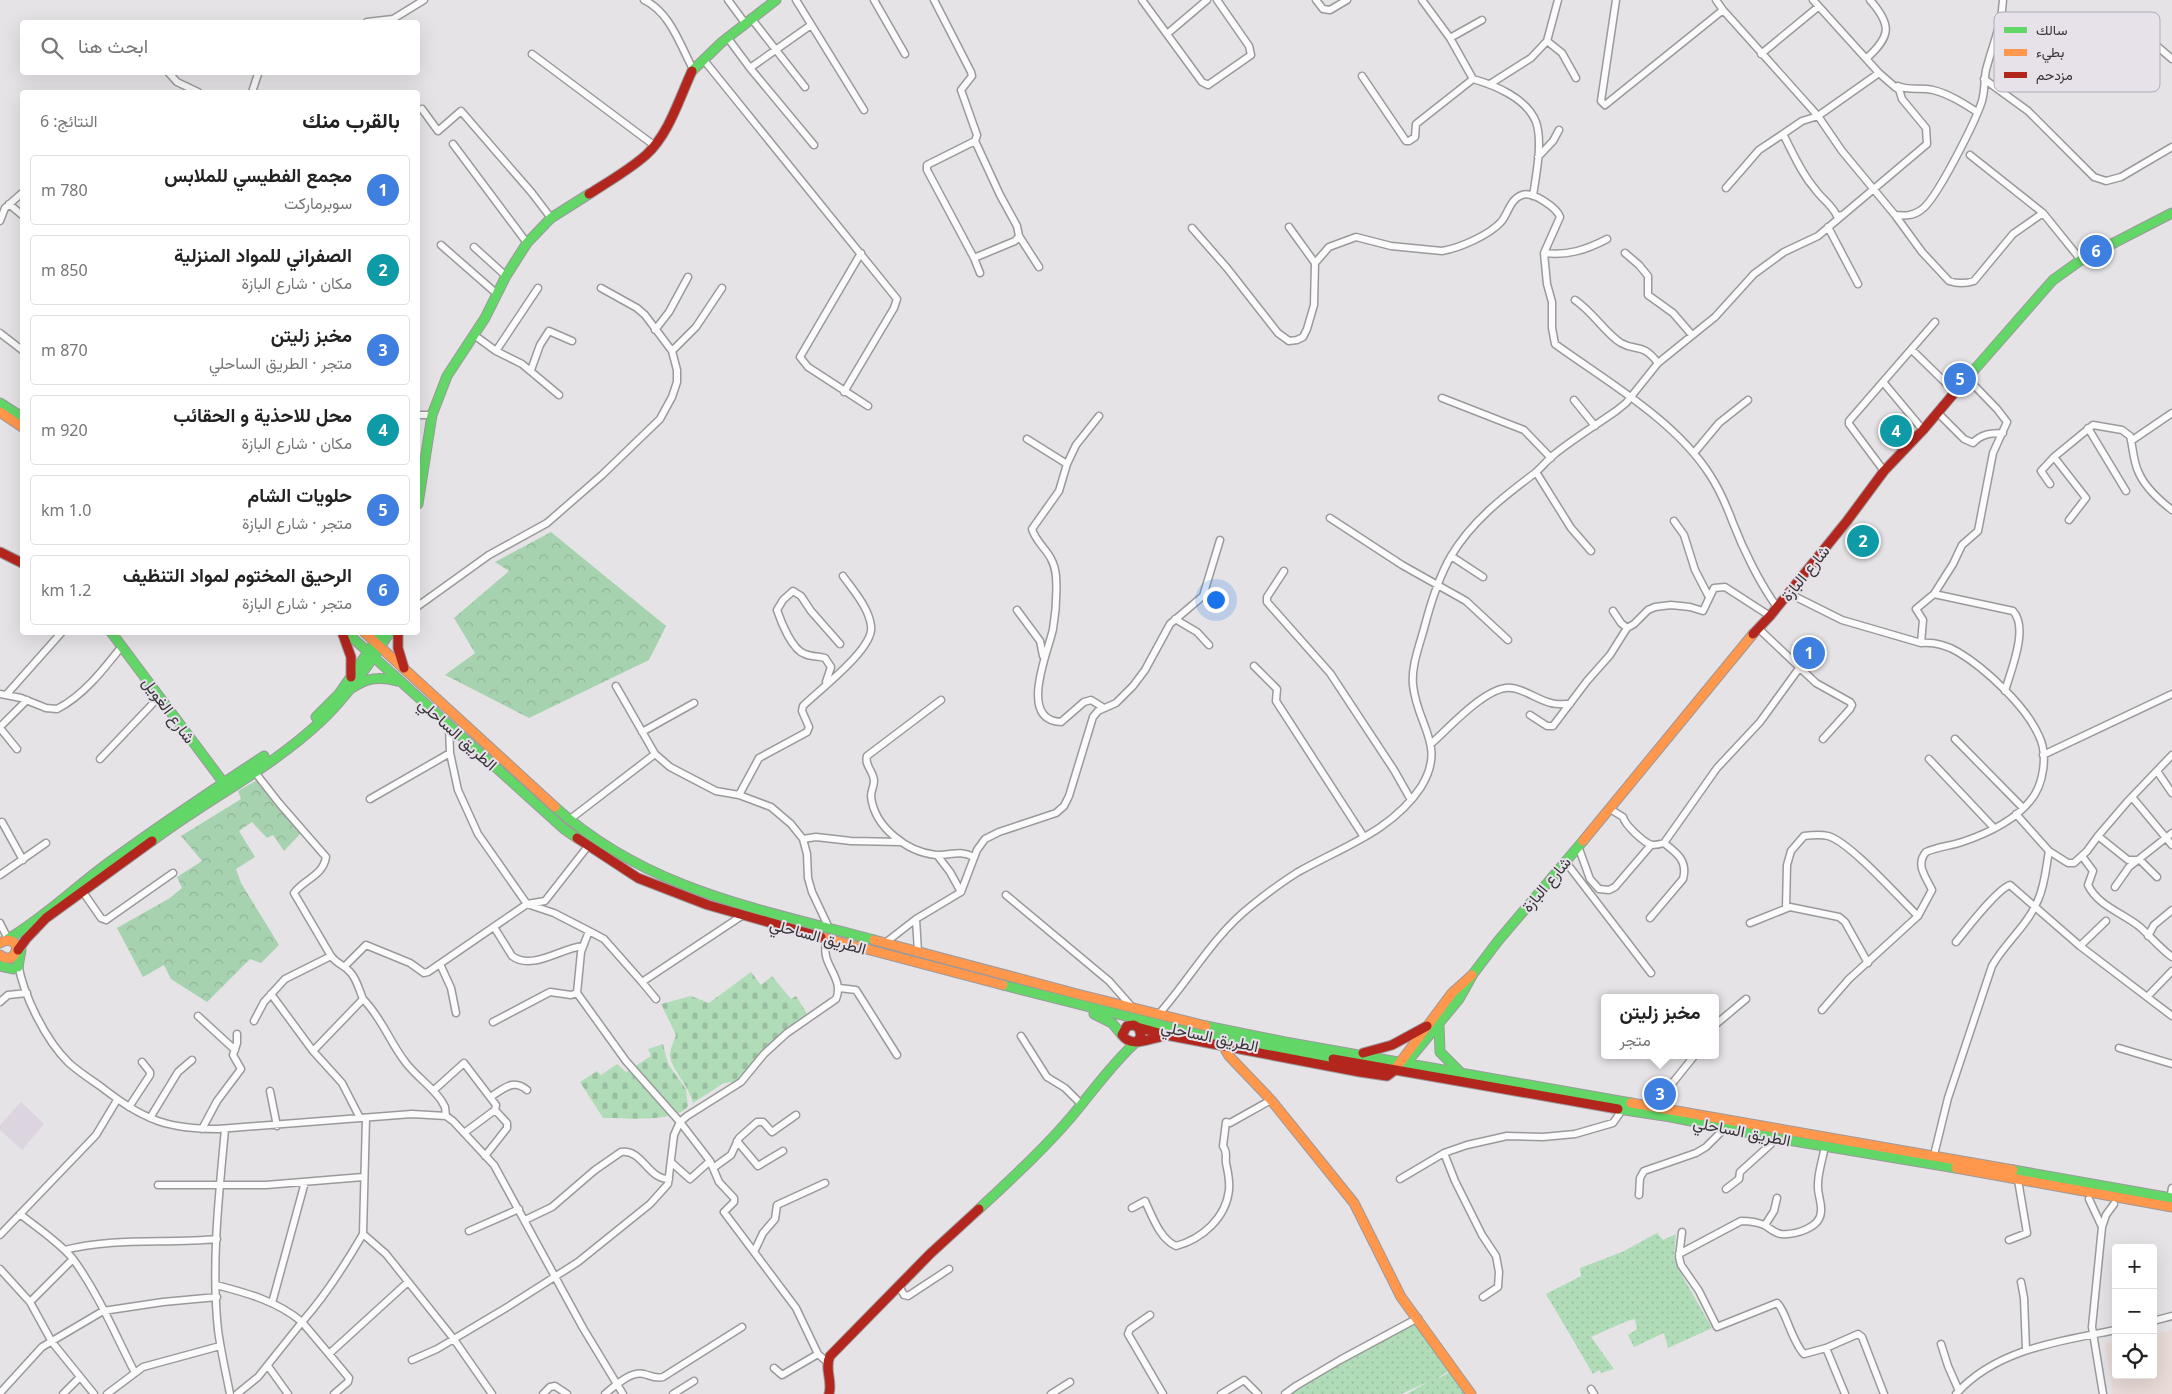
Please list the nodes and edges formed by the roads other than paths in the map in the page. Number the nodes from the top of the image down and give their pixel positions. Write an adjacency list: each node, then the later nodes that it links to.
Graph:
1 (424, 0): 21 (street)
2 (644, 0): 39 (street)
3 (728, 0): 23 (street)
4 (776, 0): 23 (main road)
5 (796, 0): 24 (street)
6 (874, 0): 33 (street)
7 (934, 0): 60 (street)
8 (1142, 0): 25 (street)
9 (1207, 0): 25 (street)
10 (1217, 0): 25 (street)
11 (1316, 0): 12 (street)
12 (1347, 0)
13 (1422, 0): 27 (street)
14 (1558, 0): 28 (street)
15 (1616, 0): 20 (street)
16 (1716, 0): 20 (street)
17 (1813, 0): 19 (street)
18 (1870, 0): 35 (street)
19 (1818, 7): 34 (street); 35 (street)
20 (1723, 10): 34 (street)
21 (384, 20)
22 (1482, 20): 27 (street)
23 (748, 21): 26 (main road); 31 (street)
24 (811, 25): 31 (street); 55 (street)
25 (1167, 34)
26 (727, 37): 36 (main road); 38 (street)
27 (1450, 38): 46 (street)
28 (1547, 42): 44 (street); 47 (street)
29 (1994, 43): 45 (street)
30 (2160, 49): 37 (street)
31 (776, 51): 38 (street); 50 (street)
32 (532, 54): 63 (street)
33 (905, 54)
34 (1761, 54): 57 (street)
35 (1867, 58): 40 (street)
36 (703, 59): 39 (main road); 87 (street)
37 (2172, 59)
38 (750, 68): 62 (street)
39 (693, 69): 63 (main road)
40 (1879, 73): 48 (street); 57 (street)
41 (171, 75): 51 (street)
42 (258, 75): 52 (street)
43 (1362, 76): 46 (street)
44 (1576, 78)
45 (1984, 78): 49 (street); 56 (street)
46 (1472, 79): 47 (street)
47 (1490, 84): 66 (street)
48 (1898, 86): 56 (street); 68 (street)
49 (1994, 86)
50 (805, 87)
51 (194, 90)
52 (253, 90)
53 (2003, 92): 64 (street)
54 (422, 109): 77 (street)
55 (864, 110)
56 (1977, 112): 74 (street)
57 (1818, 116): 59 (street); 68 (street)
58 (1559, 130): 66 (street)
59 (1784, 134): 67 (street); 76 (street)
60 (975, 141): 82 (street); 90 (street)
61 (453, 144): 84 (street)
62 (814, 144)
63 (655, 146): 77 (main road)
64 (2172, 147)
65 (1970, 155): 73 (street)
66 (1538, 158): 70 (street)
67 (1726, 188)
68 (1873, 188): 74 (street); 76 (street)
69 (20, 195): 71 (street)
70 (1533, 196): 88 (street); 92 (street)
71 (9, 204): 72 (street); 78 (street)
72 (20, 213)
73 (2043, 213): 74 (street); 91 (street)
74 (1895, 214)
75 (2172, 214): 91 (main road, شارع البازة)
76 (1843, 215): 81 (street)
77 (551, 218): 84 (main road)
78 (0, 221)
79 (1290, 227): 92 (street)
80 (1192, 228): 92 (street)
81 (1828, 228): 97 (street); 107 (street)
82 (1018, 236): 90 (street); 93 (street)
83 (1607, 240): 88 (street)
84 (527, 243): 95 (main road)
85 (441, 245): 101 (street)
86 (474, 247): 95 (street)
87 (861, 253): 117 (street); 117 (street)
88 (1544, 253): 120 (street)
89 (1625, 253): 107 (street)
90 (974, 258): 94 (street)
91 (2081, 260): 115 (main road, شارع البازة)
92 (1315, 263)
93 (1039, 267)
94 (980, 273)
95 (506, 276): 101 (main road)
96 (688, 277): 104 (street)
97 (1858, 284)
98 (538, 288): 111 (street)
99 (601, 288): 104 (street)
100 (722, 288): 112 (street)
101 (497, 294): 106 (main road)
102 (1575, 300): 113 (street)
103 (1935, 322): 110 (street)
104 (655, 330): 112 (street)
105 (0, 333): 109 (street)
106 (474, 335): 111 (street); 130 (main road)
107 (1692, 335): 113 (street)
108 (572, 341): 114 (street)
109 (20, 348)
110 (1912, 350): 116 (street); 118 (street)
111 (496, 351): 114 (street)
112 (672, 351): 165 (street)
113 (1658, 362): 120 (street)
114 (530, 370): 119 (street)
115 (1967, 378): 118 (main road, شارع البازة); 137 (street)
116 (1883, 382): 136 (street); 144 (street)
117 (844, 392): 125 (street)
118 (1955, 392): 127 (main road, شارع البازة)
119 (559, 395)
120 (1630, 397): 134 (street); 140 (street)
121 (1442, 398): 142 (street)
122 (1574, 400): 134 (street)
123 (1748, 400): 140 (street)
124 (0, 403): 131 (main road)
125 (868, 406)
126 (0, 412): 133 (main road)
127 (1938, 413): 136 (main road, شارع البازة); 137 (street)
128 (2172, 413): 139 (street)
129 (420, 415): 130 (street)
130 (432, 415): 147 (main road)
131 (20, 416)
132 (1099, 416): 143 (street)
133 (20, 426)
134 (1595, 426): 142 (street)
135 (2088, 428): 139 (street); 141 (street); 148 (street)
136 (1923, 430): 144 (main road, شارع البازة)
137 (2003, 433): 163 (street)
138 (1027, 439): 143 (street)
139 (2131, 441): 149 (street)
140 (1694, 453): 166 (street)
141 (2054, 457): 146 (street); 152 (street)
142 (1551, 458): 145 (street)
143 (1067, 464): 188 (street)
144 (1884, 471): 162 (main road, شارع البازة)
145 (1536, 472): 154 (street); 156 (street)
146 (2050, 484)
147 (420, 491)
148 (2126, 491)
149 (2172, 510)
150 (1330, 518): 161 (street)
151 (1674, 520): 164 (street)
152 (2069, 520)
153 (1220, 540): 170 (street)
154 (1591, 551)
155 (0, 552): 157 (main road)
156 (1451, 556): 160 (street); 161 (street)
157 (20, 562)
158 (1284, 571): 230 (street)
159 (843, 576): 195 (street)
160 (1483, 577)
161 (1439, 584): 181 (street); 212 (street)
162 (1788, 593): 166 (main road, شارع البازة); 182 (street)
163 (1934, 594): 182 (street); 197 (street)
164 (1709, 597): 169 (street); 171 (street)
165 (420, 605)
166 (1777, 607): 169 (main road, شارع البازة)
167 (1017, 610): 188 (street)
168 (1613, 611): 171 (street)
169 (1770, 616): 172 (main road, شارع البازة)
170 (1175, 619): 185 (street); 205 (street)
171 (1627, 628): 204 (street)
172 (1758, 628): 190 (street); 232 (main road, شارع البازة)
173 (59, 635): 199 (street)
174 (113, 635): 186 (main road, شارع الغويل)
175 (345, 635): 192 (main road)
176 (347, 635): 187 (main road, الطريق الساحلي)
177 (367, 635): 184 (main road, الطريق الساحلي)
178 (381, 635): 184 (main road)
179 (387, 635): 184 (main road)
180 (398, 635): 191 (main road)
181 (1508, 640)
182 (1921, 643): 197 (street)
183 (840, 644): 195 (street)
184 (378, 645): 187 (main road); 191 (main road, الطريق الساحلي)
185 (1209, 645)
186 (122, 646): 200 (main road, شارع الغويل); 201 (street)
187 (370, 655): 192 (main road); 193 (main road, الطريق الساحلي); 196 (main road)
188 (1044, 660): 205 (street)
189 (1254, 666): 239 (street)
190 (1800, 667): 210 (street); 244 (street)
191 (404, 670): 234 (main road, الطريق الساحلي)
192 (351, 677): 223 (main road)
193 (404, 685): 196 (main road); 207 (main road, الطريق الساحلي)
194 (616, 686): 209 (street)
195 (824, 686): 227 (street)
196 (352, 688): 220 (main road)
197 (2005, 691): 216 (street)
198 (2172, 694): 216 (street)
199 (3, 695): 201 (street)
200 (159, 697): 218 (street); 222 (main road, شارع الغويل)
201 (27, 700): 208 (street)
202 (941, 700): 243 (street)
203 (694, 703): 209 (street)
204 (1570, 704): 206 (street); 212 (street)
205 (1104, 708): 252 (street)
206 (1530, 715)
207 (449, 726): 214 (street); 247 (main road, الطريق الساحلي)
208 (0, 727): 213 (street)
209 (642, 732): 215 (street)
210 (1823, 739)
211 (1955, 739): 231 (street)
212 (1432, 744): 230 (street)
213 (17, 749)
214 (450, 753): 229 (street); 263 (street)
215 (655, 754): 227 (street); 234 (street)
216 (2043, 755): 231 (street)
217 (2172, 755): 221 (street)
218 (100, 759)
219 (1929, 759): 236 (street)
220 (254, 771): 224 (main road); 287 (street)
221 (2156, 771): 226 (street); 228 (street)
222 (216, 773): 223 (main road); 224 (main road, شارع الغويل); 225 (main road)
223 (232, 778): 224 (main road)
224 (225, 786): 225 (main road); 260 (main road)
225 (210, 791): 278 (main road)
226 (2172, 792)
227 (738, 795): 240 (street)
228 (2132, 797): 238 (street); 241 (street)
229 (370, 799)
230 (1411, 800): 239 (street)
231 (2023, 808): 233 (street)
232 (1610, 809): 246 (street); 248 (main road, شارع البازة)
233 (2016, 814): 236 (street); 249 (street)
234 (569, 820): 275 (main road, الطريق الساحلي)
235 (2, 822): 253 (street)
236 (1994, 828): 268 (street)
237 (2172, 833): 241 (street)
238 (2098, 836): 251 (street); 254 (street)
239 (1364, 837): 311 (street)
240 (803, 839): 243 (street); 275 (street)
241 (2166, 839): 245 (street); 254 (street)
242 (46, 842): 253 (street)
243 (901, 842): 250 (street)
244 (1664, 843): 246 (street); 269 (street)
245 (2172, 844)
246 (1651, 845): 248 (street)
247 (588, 846): 263 (street); 267 (main road, الطريق الساحلي)
248 (1578, 846): 255 (main road, شارع البازة)
249 (2050, 851): 251 (street); 265 (street)
250 (937, 855): 252 (street); 261 (street)
251 (2082, 856): 277 (street)
252 (974, 857): 261 (street)
253 (24, 860): 257 (street)
254 (2140, 860): 258 (street); 259 (street)
255 (1565, 862): 295 (street); 296 (main road, شارع البازة)
256 (173, 873): 260 (street)
257 (0, 875)
258 (2157, 877)
259 (2115, 887)
260 (83, 892): 278 (main road)
261 (961, 892): 270 (street)
262 (1006, 895): 308 (street)
263 (527, 904): 274 (street); 276 (street)
264 (1786, 908): 268 (street); 273 (street); 290 (street)
265 (2034, 908): 281 (street); 284 (street); 368 (street)
266 (2172, 910): 277 (street)
267 (743, 915): 280 (main road, الطريق الساحلي); 297 (street)
268 (1918, 916): 290 (street)
269 (1650, 918)
270 (916, 919): 282 (street); 286 (street)
271 (2106, 921): 284 (street)
272 (0, 923): 279 (street)
273 (1750, 923)
274 (494, 927): 283 (street); 291 (street)
275 (829, 929): 282 (main road, الطريق الساحلي)
276 (588, 931): 283 (street); 297 (street)
277 (2148, 936): 288 (street)
278 (21, 937): 279 (main road); 285 (main road); 293 (main road)
279 (3, 939): 285 (main road)
280 (838, 942): 298 (street); 307 (main road, الطريق الساحلي)
281 (1956, 942)
282 (884, 944): 286 (main road, الطريق الساحلي)
283 (583, 946): 300 (street)
284 (2080, 946): 302 (street)
285 (17, 952): 289 (main road); 293 (street)
286 (918, 952): 308 (main road, الطريق الساحلي)
287 (331, 956): 292 (street); 301 (street)
288 (2172, 957)
289 (2, 960): 293 (main road)
290 (1868, 963): 309 (street)
291 (440, 964): 292 (street); 310 (street)
292 (345, 966): 303 (street)
293 (16, 968): 299 (street)
294 (2172, 971): 302 (street)
295 (1651, 973)
296 (1473, 974): 317 (main road, شارع البازة); 318 (main road, شارع البازة)
297 (642, 982): 304 (street)
298 (839, 988): 331 (street); 356 (street)
299 (26, 991): 306 (street); 344 (street)
300 (578, 993): 315 (street); 356 (street)
301 (271, 994): 314 (street); 329 (street)
302 (2148, 997): 313 (street)
303 (363, 999): 329 (street); 340 (street)
304 (656, 999)
305 (1746, 999): 316 (street)
306 (0, 1002)
307 (1068, 1002): 323 (main road); 338 (main road, الطريق الساحلي)
308 (1133, 1008): 311 (main road, الطريق الساحلي)
309 (1822, 1010)
310 (456, 1013)
311 (1158, 1015): 330 (main road, الطريق الساحلي)
312 (198, 1016): 327 (street)
313 (2172, 1016)
314 (254, 1021)
315 (493, 1022)
316 (1719, 1022)
317 (1439, 1025): 338 (main road, شارع البازة); 339 (main road)
318 (1427, 1026): 330 (main road); 338 (main road, شارع البازة)
319 (1138, 1027): 321 (main road); 323 (main road); 324 (main road)
320 (237, 1034): 327 (street)
321 (1166, 1035): 324 (main road); 325 (main road)
322 (1021, 1036): 346 (street)
323 (1123, 1036): 324 (main road); 334 (main road)
324 (1136, 1042): 334 (main road)
325 (1224, 1047): 328 (main road); 336 (main road)
326 (2119, 1048): 337 (street)
327 (235, 1050): 360 (street)
328 (1243, 1050): 336 (main road); 338 (main road)
329 (313, 1051): 354 (street)
330 (1359, 1054): 338 (main road, الطريق الساحلي)
331 (897, 1056)
332 (1690, 1059): 348 (street)
333 (192, 1060): 353 (street)
334 (1116, 1060): 346 (main road)
335 (142, 1062): 347 (street)
336 (1237, 1063): 345 (main road)
337 (2172, 1064)
338 (1402, 1067): 339 (main road, الطريق الساحلي); 350 (main road, الطريق الساحلي)
339 (1460, 1072): 348 (main road, الطريق الساحلي)
340 (434, 1090): 343 (street); 352 (street)
341 (528, 1090): 343 (street)
342 (270, 1091): 357 (street)
343 (490, 1097): 349 (street)
344 (117, 1100): 347 (street); 391 (street)
345 (1270, 1100): 389 (street); 420 (main road)
346 (1082, 1105): 412 (main road)
347 (129, 1107): 353 (street)
348 (1660, 1107): 355 (main road, الطريق الساحلي)
349 (495, 1110): 362 (street); 369 (street)
350 (1622, 1110): 355 (main road, الطريق الساحلي); 367 (street)
351 (796, 1115): 364 (street)
352 (446, 1116): 354 (street); 362 (street)
353 (150, 1118): 360 (street)
354 (363, 1118): 357 (street); 373 (street)
355 (1712, 1120): 358 (main road, الطريق الساحلي); 359 (main road, الطريق الساحلي)
356 (680, 1122): 370 (street); 371 (street)
357 (277, 1126): 361 (street)
358 (1725, 1128): 363 (main road, الطريق الساحلي); 384 (street)
359 (1778, 1128): 363 (street); 368 (main road, الطريق الساحلي)
360 (202, 1129): 361 (street)
361 (226, 1129): 380 (street)
362 (464, 1133): 369 (street)
363 (1775, 1138): 365 (main road, الطريق الساحلي); 381 (street)
364 (737, 1141): 366 (street); 372 (street)
365 (1825, 1146): 376 (main road, الطريق الساحلي); 394 (street)
366 (783, 1151)
367 (1444, 1153): 375 (street); 414 (street)
368 (1934, 1155): 383 (main road, الطريق الساحلي)
369 (485, 1156): 390 (street)
370 (710, 1161): 371 (street); 372 (street)
371 (672, 1164): 374 (street)
372 (712, 1168): 403 (street)
373 (363, 1177): 377 (street); 398 (street)
374 (669, 1179): 393 (street); 408 (street)
375 (1400, 1179)
376 (2018, 1180): 382 (main road, الطريق الساحلي); 401 (street)
377 (305, 1182): 380 (street); 416 (street)
378 (825, 1183): 403 (street)
379 (158, 1185): 380 (street)
380 (220, 1186): 400 (street)
381 (1726, 1189)
382 (2072, 1190): 386 (main road); 388 (main road, الطريق الساحلي)
383 (2172, 1193)
384 (1639, 1195)
385 (1777, 1198): 394 (street)
386 (2089, 1199): 387 (main road); 395 (street)
387 (2114, 1204): 392 (main road); 395 (street)
388 (2172, 1207)
389 (1132, 1208)
390 (519, 1210): 393 (street); 396 (street)
391 (20, 1214): 399 (street); 402 (street)
392 (2172, 1215)
393 (525, 1220): 408 (street)
394 (1765, 1225): 404 (street)
395 (2102, 1227): 425 (street)
396 (469, 1231)
397 (1682, 1232): 404 (street)
398 (363, 1234): 409 (street); 422 (street)
399 (0, 1235)
400 (217, 1239): 402 (street); 411 (street)
401 (2009, 1240)
402 (65, 1250): 405 (street)
403 (754, 1252): 433 (street)
404 (1679, 1254): 430 (street)
405 (73, 1259): 415 (street); 417 (street)
406 (0, 1269): 415 (street)
407 (949, 1269): 412 (street)
408 (555, 1277): 426 (street); 442 (street)
409 (408, 1282): 426 (street); 432 (street)
410 (2021, 1282): 431 (street)
411 (216, 1285): 413 (street); 416 (street)
412 (899, 1286): 435 (main road)
413 (217, 1297): 417 (street); 429 (street)
414 (1483, 1297)
415 (30, 1302): 427 (street)
416 (272, 1303): 422 (street)
417 (103, 1311): 427 (street); 438 (street)
418 (1150, 1315): 460 (street)
419 (2172, 1316): 421 (street)
420 (1418, 1318): 463 (street); 464 (main road)
421 (2157, 1320)
422 (302, 1322): 432 (street); 436 (street)
423 (742, 1327): 442 (street)
424 (2112, 1331): 425 (street)
425 (2092, 1334): 431 (street); 467 (street)
426 (453, 1338): 434 (street); 453 (street)
427 (52, 1342): 439 (street); 445 (street)
428 (1941, 1344): 444 (street)
429 (220, 1346): 438 (street); 449 (street)
430 (1826, 1348): 465 (street); 466 (street)
431 (2026, 1350): 444 (street)
432 (329, 1354): 452 (street)
433 (818, 1354): 435 (street); 437 (street)
434 (412, 1360)
435 (826, 1362): 443 (main road)
436 (268, 1366): 450 (street); 451 (street)
437 (774, 1368)
438 (134, 1371): 448 (street)
439 (80, 1377): 446 (street); 447 (street)
440 (694, 1381): 458 (street)
441 (1070, 1382): 459 (street)
442 (616, 1385): 456 (street); 457 (street)
443 (832, 1392)
444 (1957, 1392)
445 (0, 1393)
446 (63, 1394)
447 (94, 1394)
448 (107, 1394)
449 (230, 1394)
450 (237, 1394)
451 (288, 1394)
452 (334, 1394)
453 (492, 1394)
454 (543, 1394): 455 (street)
455 (567, 1394)
456 (605, 1394)
457 (623, 1394)
458 (673, 1394)
459 (1051, 1394)
460 (1163, 1394)
461 (1221, 1394): 462 (street)
462 (1258, 1394)
463 (1285, 1394)
464 (1471, 1394)
465 (1845, 1394)
466 (1884, 1394)
467 (2103, 1394)

